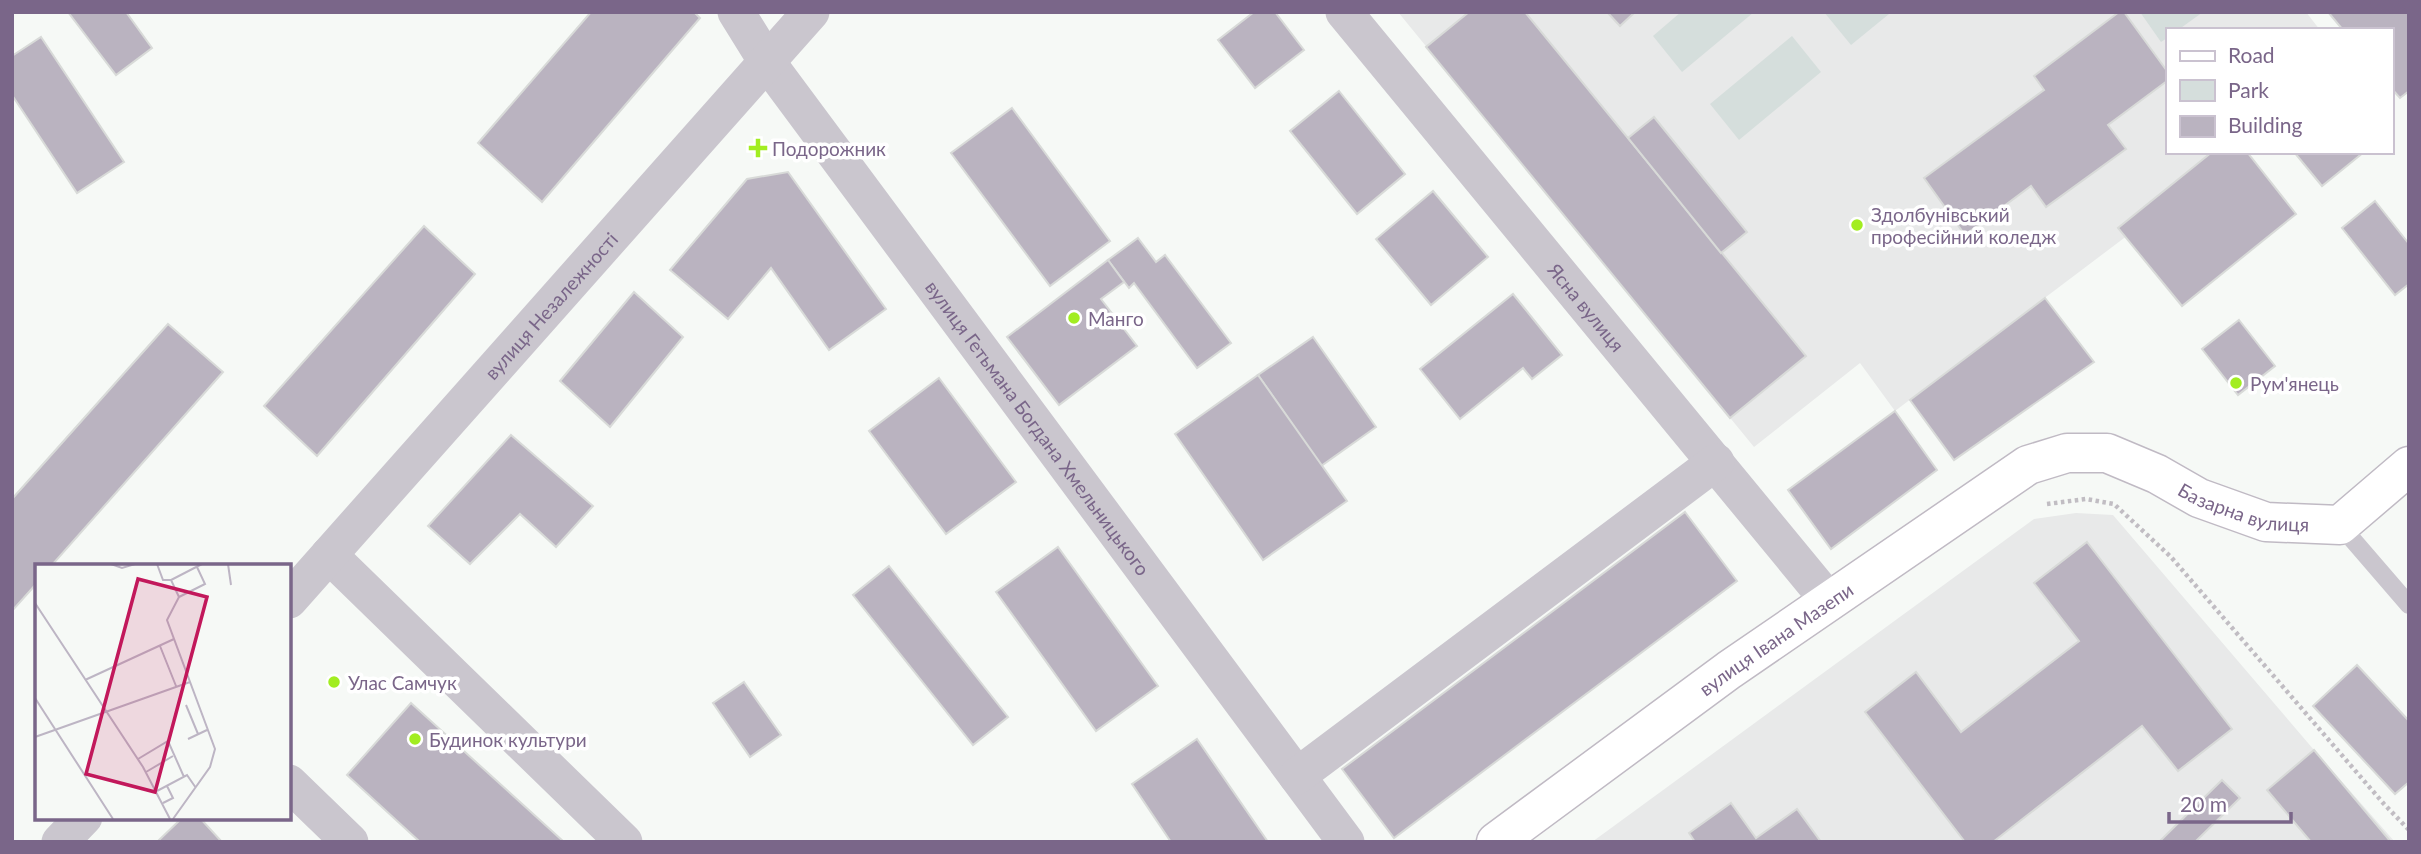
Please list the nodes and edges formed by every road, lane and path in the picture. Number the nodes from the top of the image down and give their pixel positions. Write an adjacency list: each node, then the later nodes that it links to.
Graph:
1 (715, 12): 5 (street, вулиця Гетьмана Богдана Хмельницького)
2 (736, 12): 5 (street, вулиця Гетьмана Богдана Хмельницького)
3 (811, 12): 5 (street, вулиця Незалежності)
4 (1344, 12): 7 (street, Ясна вулиця)
5 (761, 68): 11 (street, вулиця Незалежності); 15 (street, вулиця Гетьмана Богдана Хмельницького); 22 (street, вулиця Гетьмана Богдана Хмельницького)
6 (2067, 453): 10 (main road, Базарна вулиця); 13 (main road, вулиця Івана Мазепи)
7 (1716, 462): 13 (street, Ясна вулиця); 15 (street)
8 (2409, 466): 10 (main road)
9 (2038, 505): 18 (path)
10 (2340, 524): 14 (lane)
11 (328, 555): 12 (street, вулиця Незалежності); 21 (street)
12 (290, 599)
13 (1829, 600): 24 (main road, вулиця Івана Мазепи)
14 (2409, 605)
15 (1297, 776): 23 (street, вулиця Гетьмана Богдана Хмельницького)
16 (290, 784): 20 (street)
17 (82, 819): 19 (street)
18 (2409, 830)
19 (60, 842)
20 (349, 842)
21 (624, 842)
22 (1323, 842)
23 (1346, 842)
24 (1496, 842)

